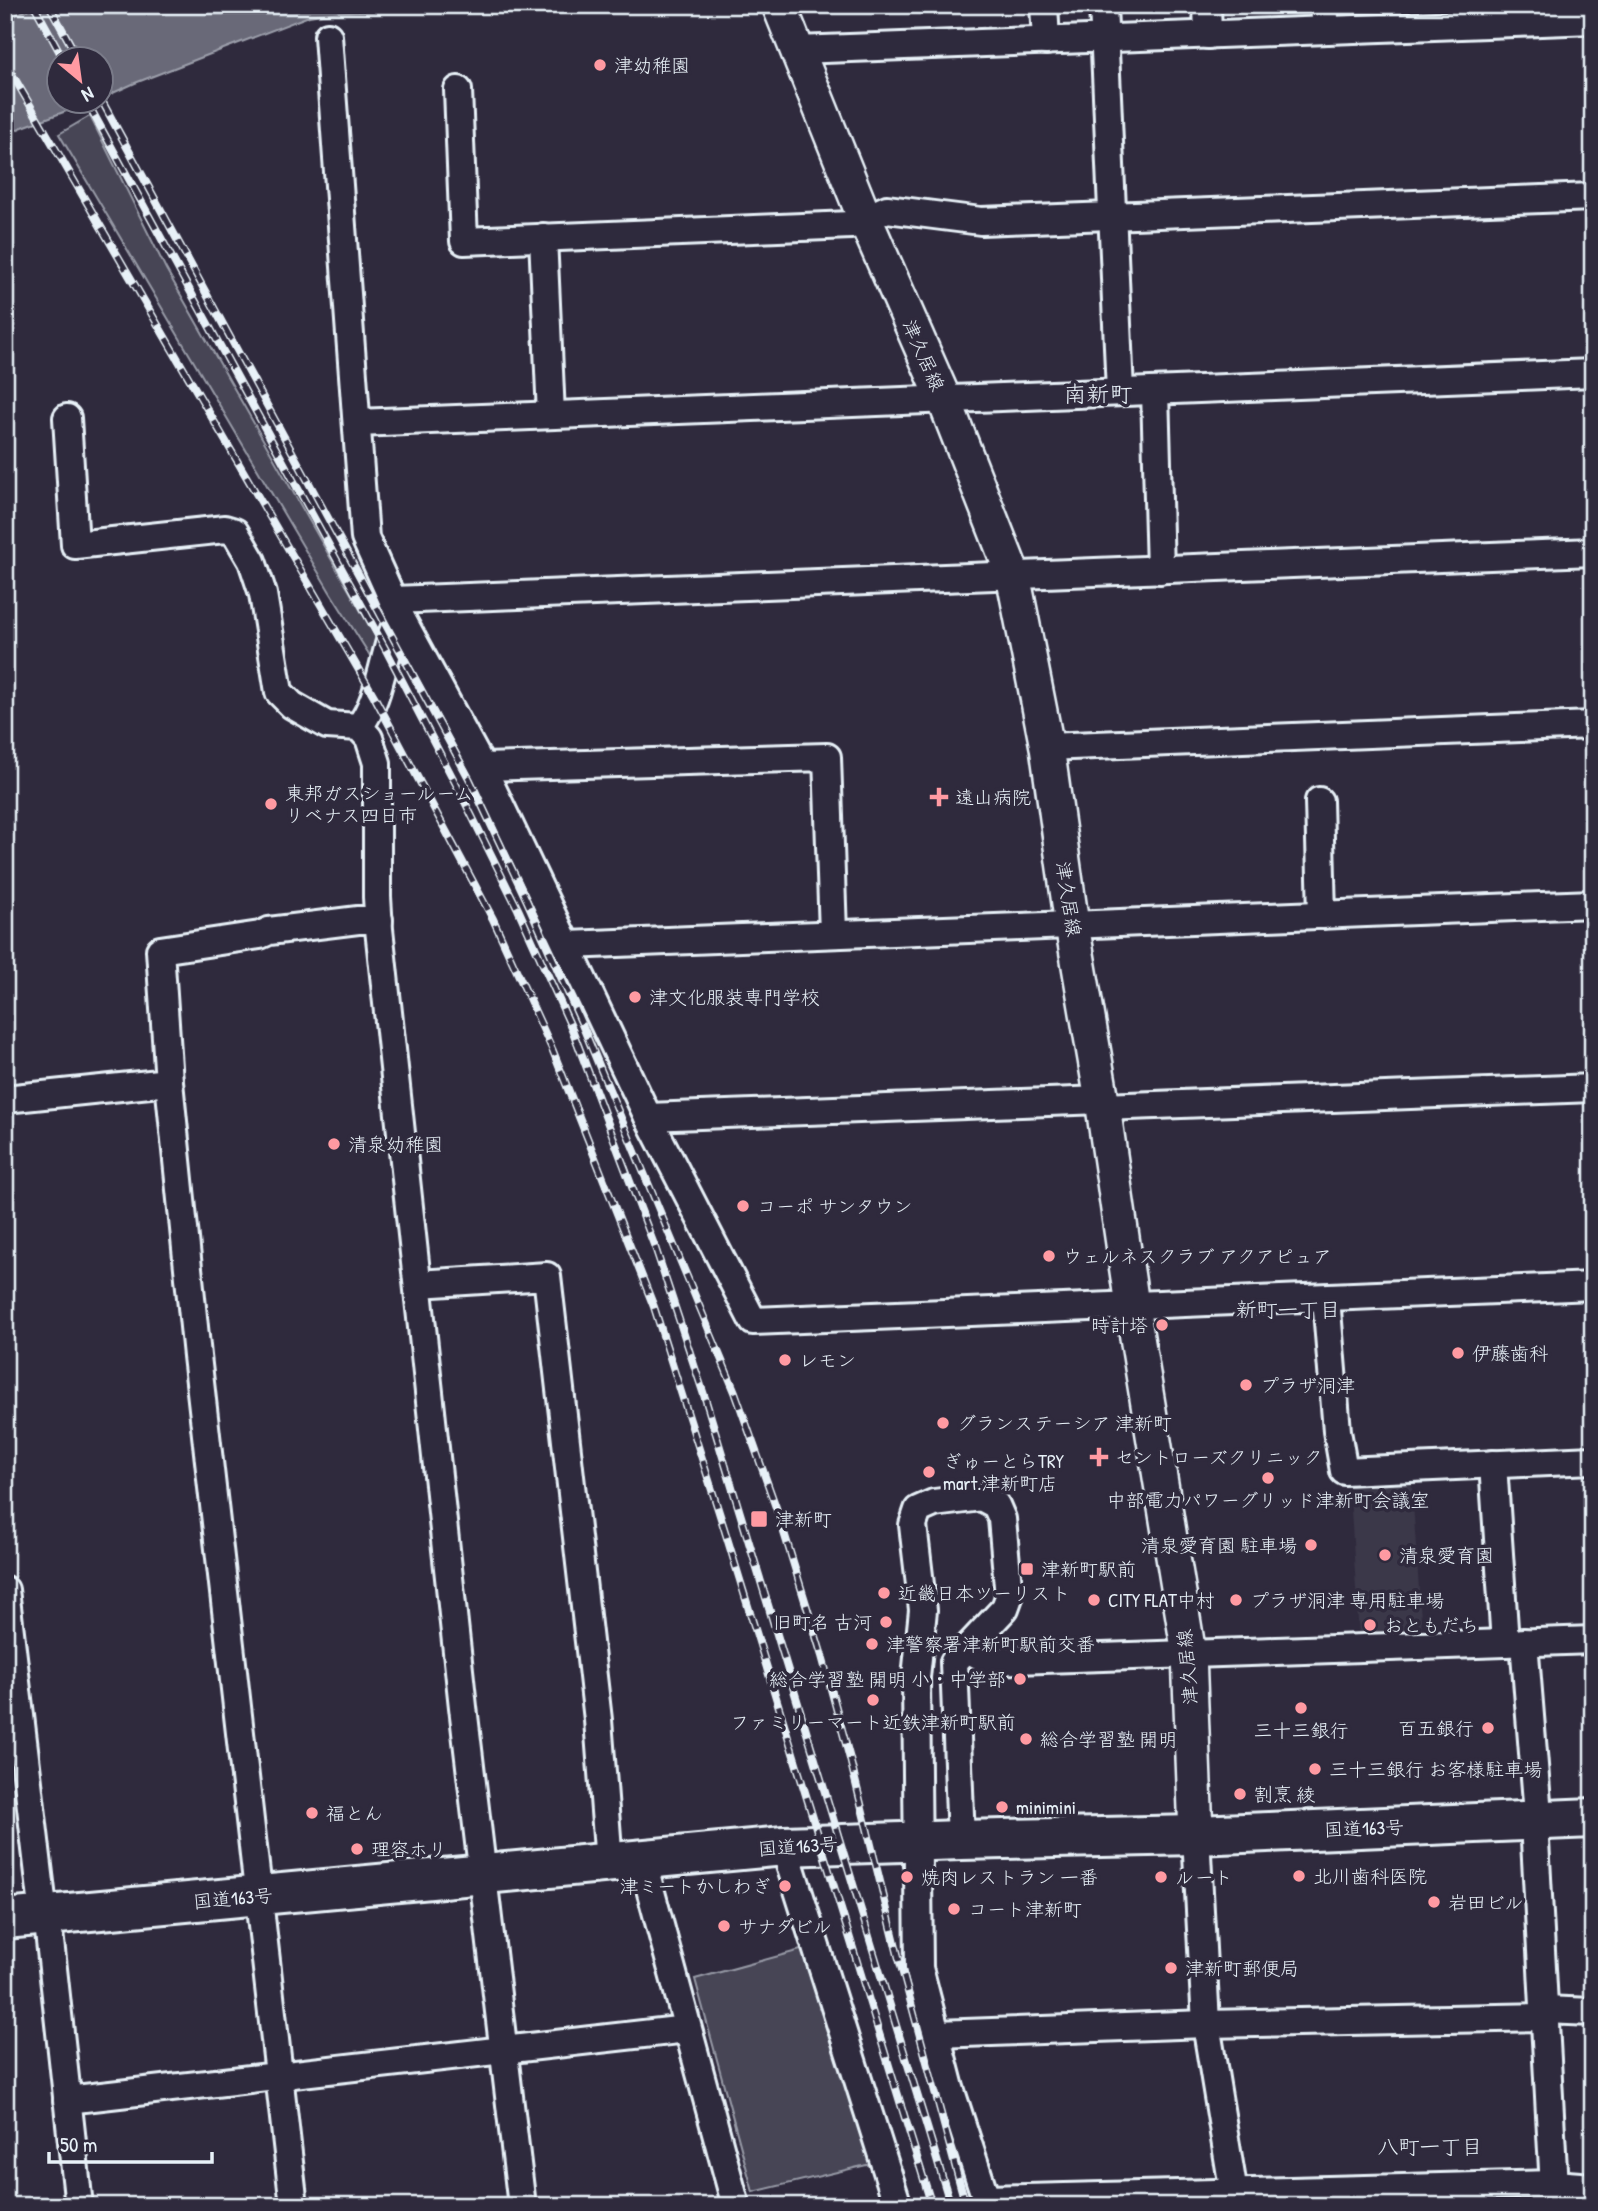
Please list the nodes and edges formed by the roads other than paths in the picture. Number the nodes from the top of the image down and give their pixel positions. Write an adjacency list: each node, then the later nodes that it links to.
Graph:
1 (779, 5): 15 (main road, 津久居線)
2 (1044, 5): 14 (street)
3 (1103, 5): 13 (street)
4 (1207, 5): 11 (street)
5 (1560, 13): 6 (street); 10 (street)
6 (1508, 14): 7 (street)
7 (1462, 15): 8 (street)
8 (1376, 17): 9 (street)
9 (1325, 18): 11 (street)
10 (1593, 20)
11 (1208, 34): 13 (street)
12 (328, 36): 27 (street)
13 (1105, 38): 14 (street); 18 (street)
14 (1046, 41): 15 (street)
15 (797, 50): 19 (main road, 津久居線)
16 (458, 90): 20 (street)
17 (1593, 197): 18 (street)
18 (1112, 216): 19 (street); 23 (street)
19 (865, 219): 20 (street); 24 (main road, 津久居線)
20 (543, 237): 25 (street)
21 (1593, 373): 22 (street)
22 (1155, 391): 23 (street); 29 (street)
23 (1120, 392): 24 (street)
24 (944, 399): 25 (street); 30 (main road, 津久居線)
25 (551, 415): 27 (street)
26 (67, 418): 33 (street)
27 (357, 423): 31 (street)
28 (1593, 552): 29 (street)
29 (1160, 570): 30 (street)
30 (1013, 575): 31 (street); 34 (main road, 津久居線)
31 (397, 608): 33 (street); 35 (street)
32 (1593, 724): 34 (street)
33 (359, 727): 39 (street)
34 (1047, 747): 40 (main road, 津久居線)
35 (482, 767): 41 (street); 42 (street)
36 (1318, 801): 38 (street)
37 (1593, 904): 38 (street)
38 (1322, 915): 40 (street)
39 (379, 920): 43 (street); 48 (street)
40 (1072, 925): 41 (street); 46 (main road, 津久居線)
41 (833, 934): 42 (street)
42 (568, 945): 47 (street)
43 (169, 1082): 45 (street); 67 (street)
44 (1593, 1088): 46 (street)
45 (5, 1099)
46 (1103, 1103): 47 (street); 51 (main road, 津久居線)
47 (648, 1117): 51 (street)
48 (418, 1284): 65 (street); 66 (street)
49 (1593, 1286): 50 (street)
50 (1326, 1298): 51 (street); 53 (street)
51 (1132, 1304): 58 (main road, 津久居線)
52 (1593, 1460): 53 (street)
53 (1493, 1464): 56 (street)
54 (5, 1590): 68 (street)
55 (1593, 1640): 56 (street)
56 (1514, 1643): 58 (street); 60 (street)
57 (966, 1648): 58 (street); 62 (street); 63 (street)
58 (1189, 1654): 61 (main road, 津久居線)
59 (1593, 1818): 60 (highway, 国道163号)
60 (1535, 1821): 61 (highway, 国道163号); 71 (street)
61 (1196, 1835): 62 (highway, 国道163号); 72 (street)
62 (961, 1839): 63 (highway, 国道163号)
63 (919, 1841): 64 (highway, 国道163号); 74 (street)
64 (784, 1846): 65 (highway, 国道163号); 86 (street)
65 (625, 1861): 66 (highway, 国道163号); 73 (street)
66 (482, 1876): 67 (highway, 国道163号); 75 (street)
67 (258, 1896): 68 (highway, 国道163号); 76 (street)
68 (44, 1916): 69 (highway, 国道163号); 77 (street)
69 (5, 1919)
70 (1593, 2012): 71 (street)
71 (1544, 2014): 72 (street); 79 (street)
72 (1206, 2024): 74 (street); 80 (street)
73 (687, 2029): 75 (street); 85 (street)
74 (937, 2034): 81 (street)
75 (504, 2049): 76 (street); 84 (street)
76 (279, 2076): 77 (street); 83 (street)
77 (67, 2100): 82 (street)
78 (1593, 2187): 79 (street)
79 (1555, 2195): 80 (street)
80 (1235, 2200): 81 (street)
81 (987, 2202)
82 (79, 2206)
83 (294, 2206)
84 (522, 2206)
85 (736, 2206)
86 (898, 2206)

